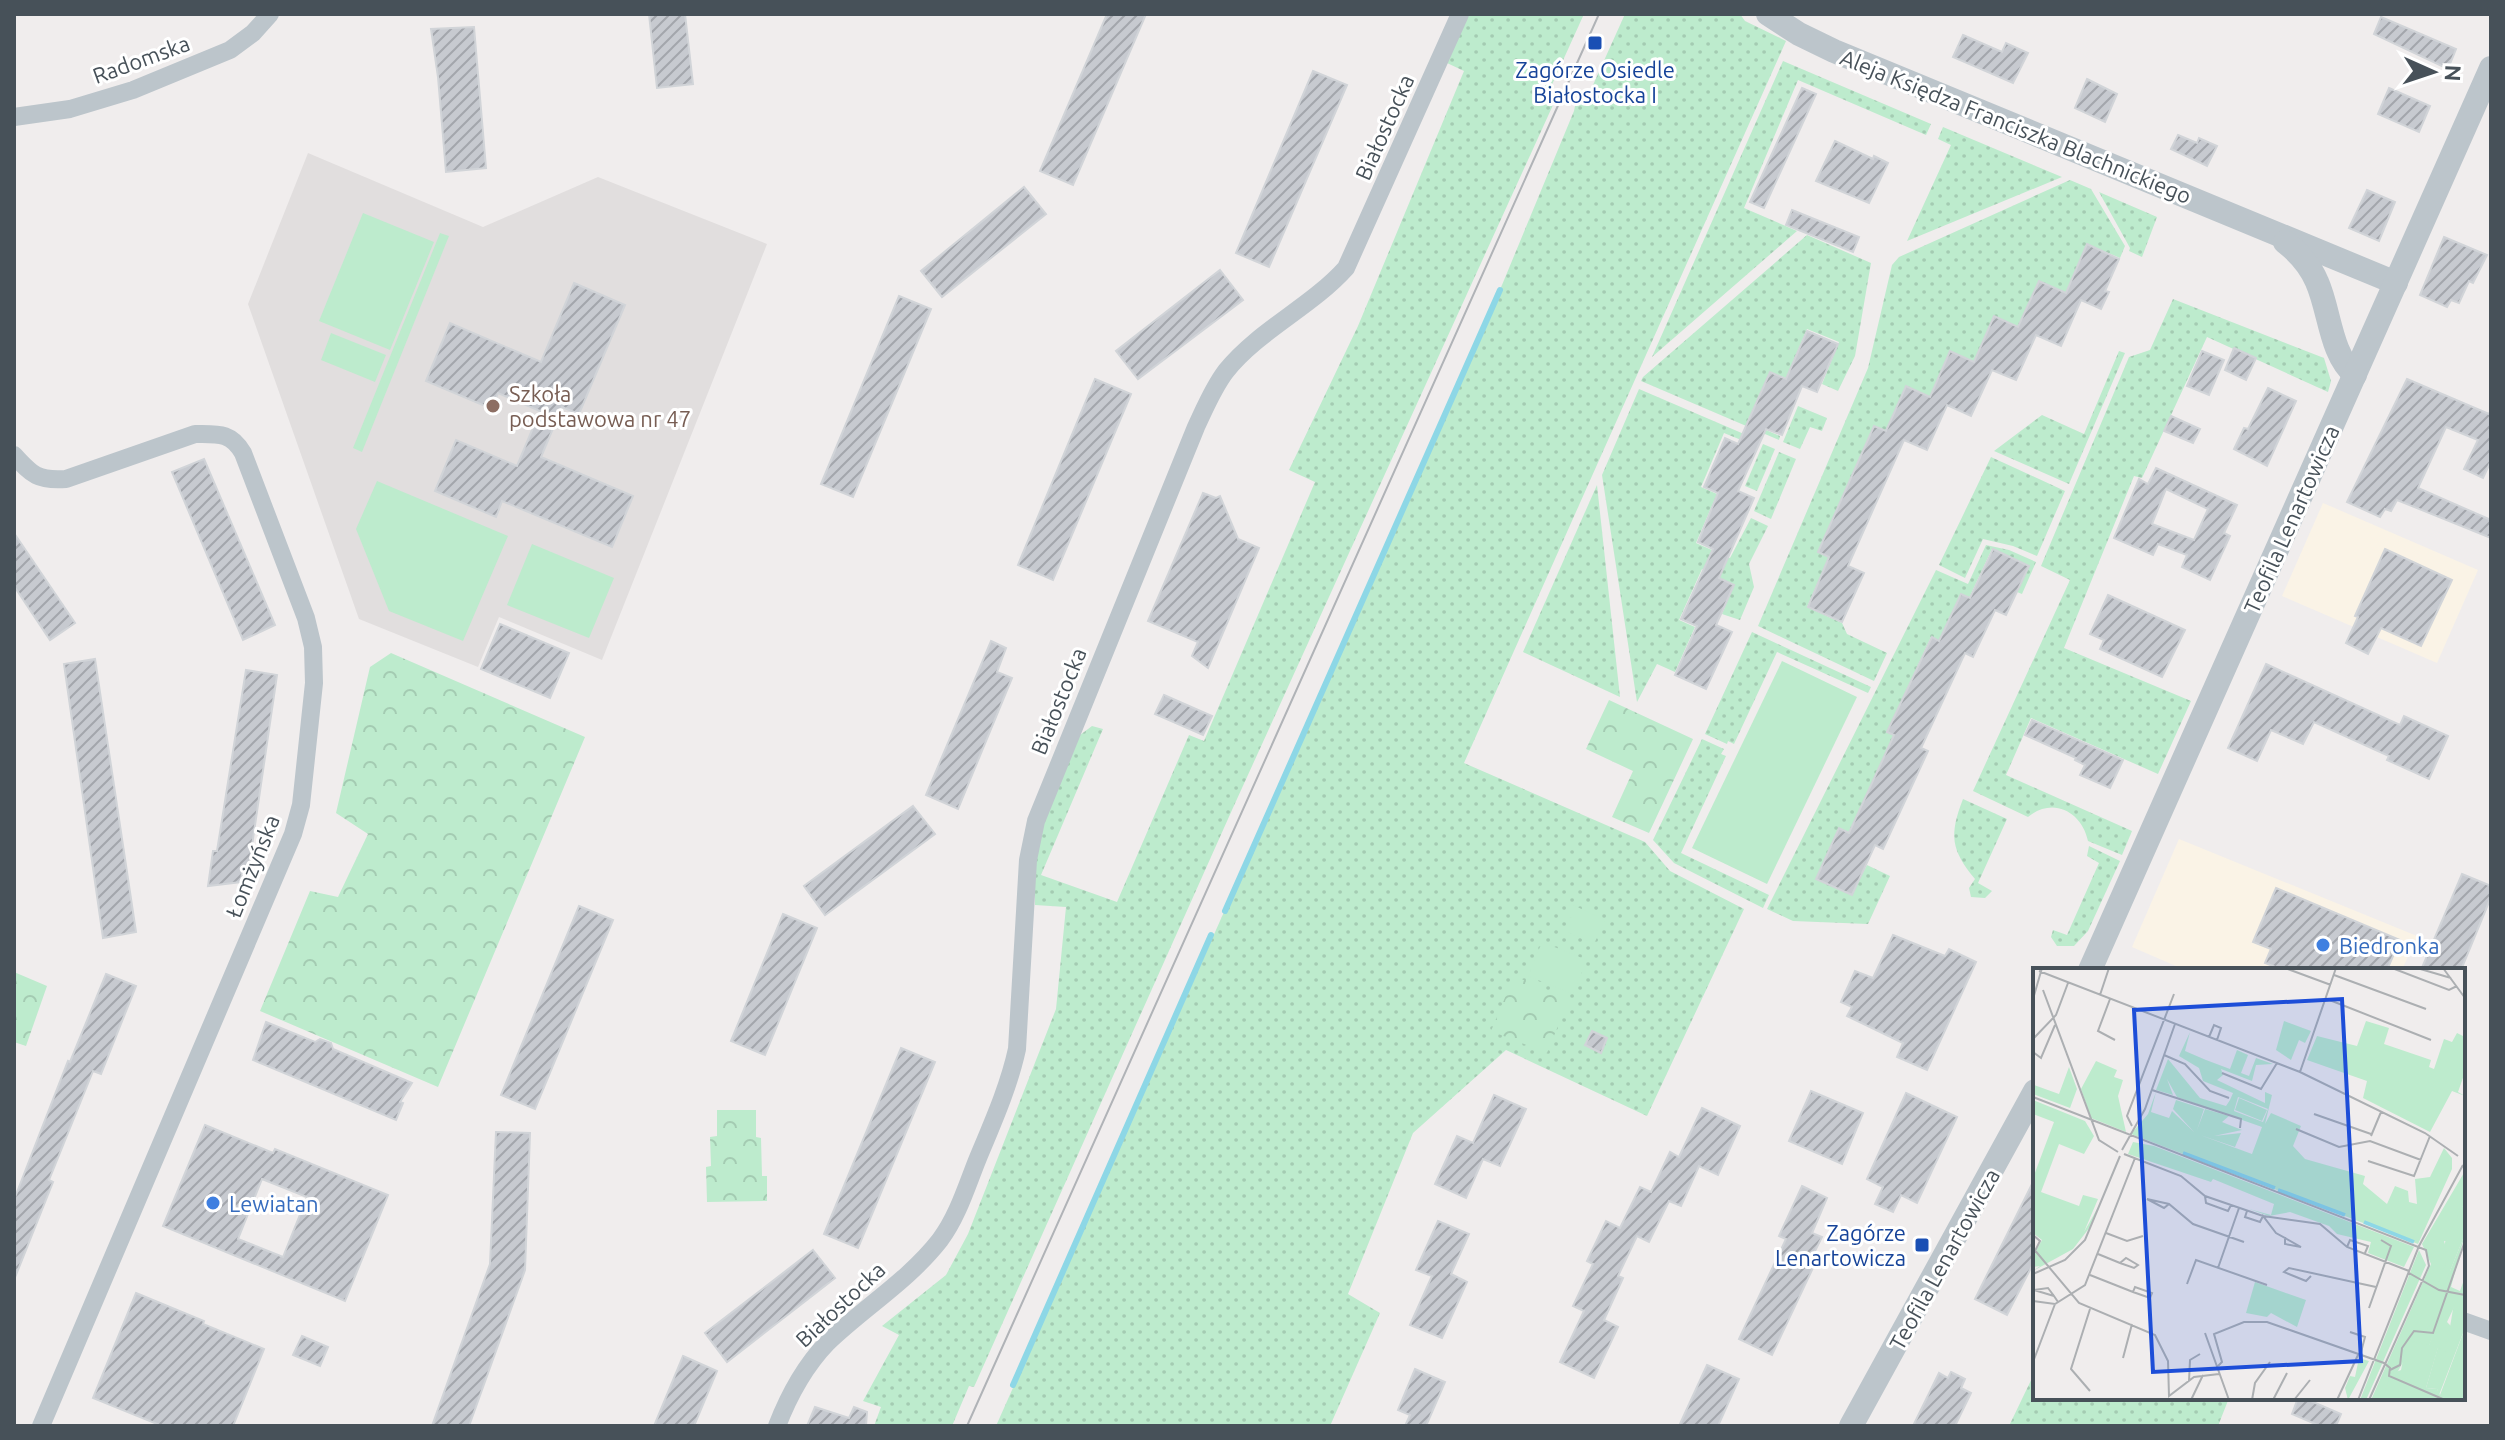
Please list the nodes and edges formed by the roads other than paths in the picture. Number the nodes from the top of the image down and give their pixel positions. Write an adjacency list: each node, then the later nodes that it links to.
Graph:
1 (270, 14): 5 (street, Radomska)
2 (1460, 14): 16 (street, Białostocka)
3 (1768, 14): 6 (street, Aleja Księdza Franciszka Blachnickiego)
4 (2491, 68): 7 (street, Teofila Lenartowicza)
5 (14, 117)
6 (2269, 231): 7 (street, Aleja Księdza Franciszka Blachnickiego); 8 (street, Aleja Księdza Franciszka Blachnickiego)
7 (2396, 283): 8 (street, Teofila Lenartowicza)
8 (2355, 375): 10 (street, Teofila Lenartowicza)
9 (14, 455): 15 (street, Łomżyńska)
10 (2091, 968)
11 (2033, 1100): 12 (street, Teofila Lenartowicza)
12 (2027, 1127): 17 (street, Teofila Lenartowicza)
13 (2465, 1322): 14 (street)
14 (2491, 1331)
15 (41, 1426)
16 (777, 1426)
17 (1851, 1426)

